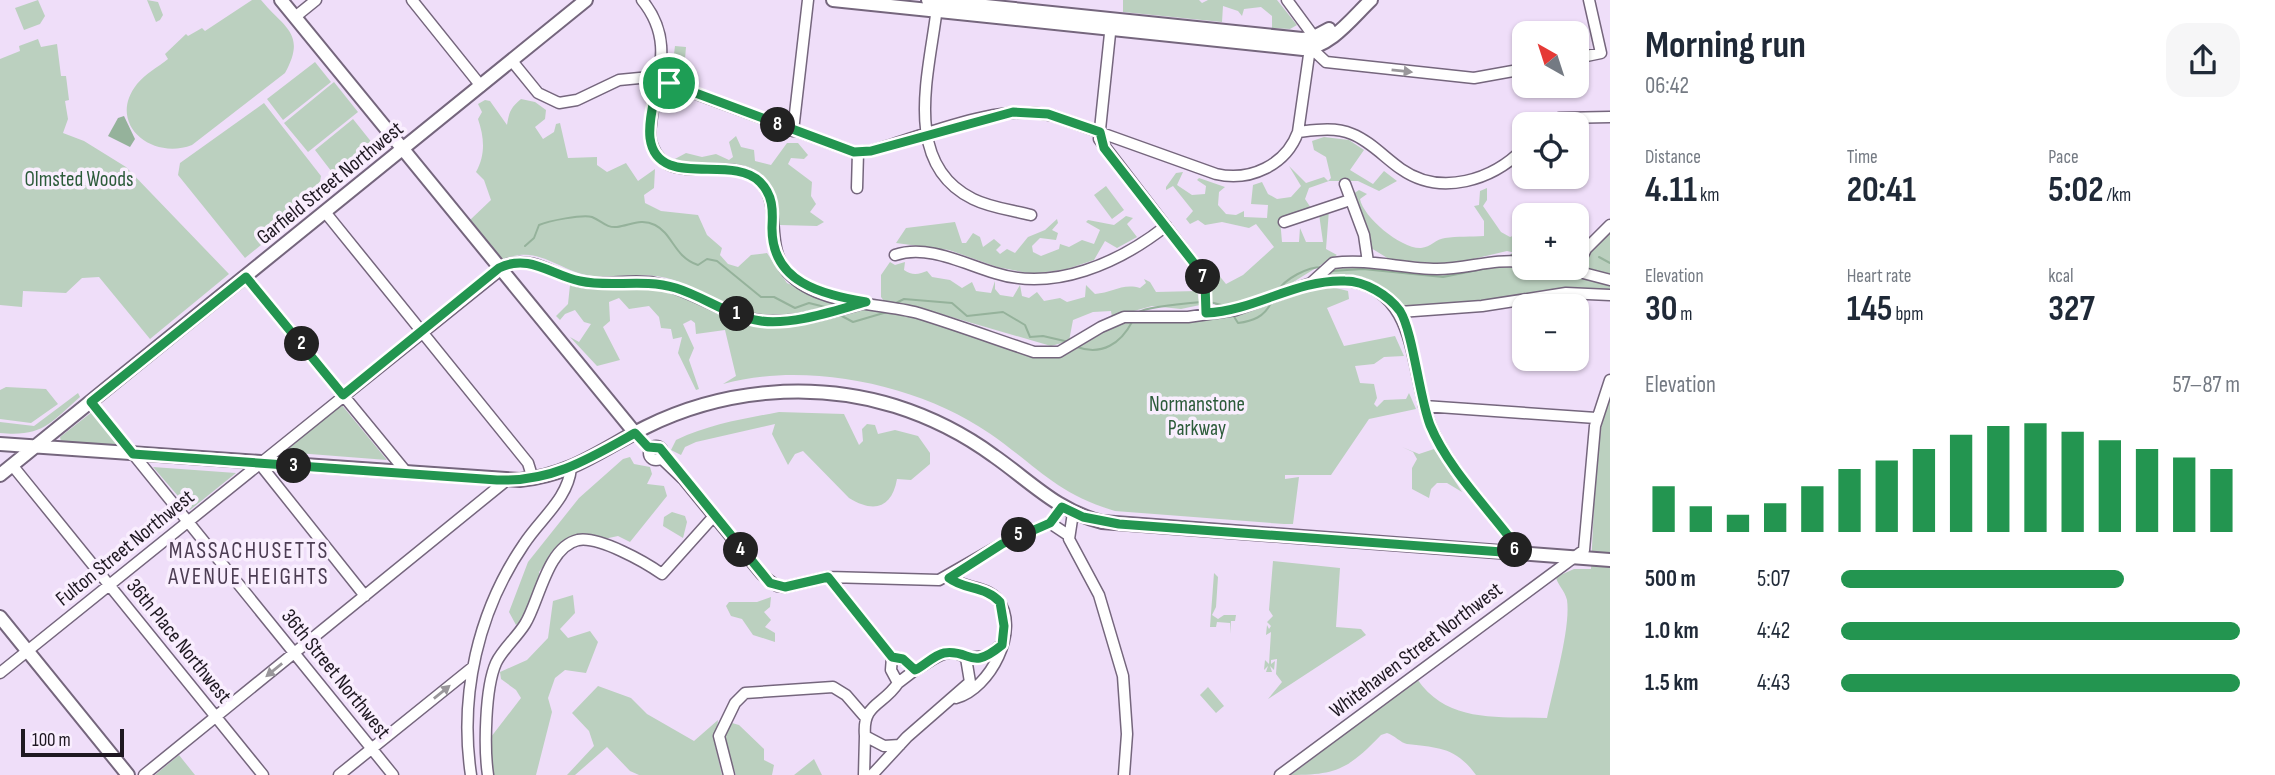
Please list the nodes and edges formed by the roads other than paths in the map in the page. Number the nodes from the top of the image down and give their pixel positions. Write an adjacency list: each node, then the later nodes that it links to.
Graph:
1 (281, 0): 14 (main road)
2 (316, 0): 14 (street)
3 (412, 0): 21 (street)
4 (586, 0): 18 (main road, Garfield Street Northwest)
5 (642, 0): 20 (street)
6 (808, 0): 24 (street)
7 (833, 0): 12 (main road)
8 (1287, 0): 16 (street)
9 (1360, 0): 16 (main road)
10 (1370, 0): 16 (main road)
11 (1589, 0): 17 (street)
12 (857, 1): 13 (main road)
13 (934, 4): 15 (main road); 27 (street)
14 (295, 17): 28 (main road)
15 (1111, 24): 16 (main road); 25 (street)
16 (1312, 43): 19 (street, one-way to 19); 26 (street)
17 (1589, 56)
18 (512, 61): 20 (street); 21 (main road, Garfield Street Northwest)
19 (1512, 71)
20 (658, 79): 24 (street); 49 (street)
21 (481, 86): 28 (main road, Garfield Street Northwest)
22 (1589, 117): 23 (street)
23 (1610, 117)
24 (793, 131): 29 (street)
25 (1100, 132): 26 (street); 27 (street); 38 (street)
26 (1298, 132): 30 (street)
27 (924, 136): 29 (street); 35 (street)
28 (402, 149): 34 (main road, Garfield Street Northwest); 43 (main road)
29 (858, 152): 32 (street)
30 (1512, 157)
31 (1345, 184): 33 (street)
32 (857, 188)
33 (1350, 200): 36 (street); 42 (street)
34 (325, 212): 45 (main road, Garfield Street Northwest); 52 (street)
35 (1031, 215)
36 (1284, 222)
37 (1610, 225): 39 (street)
38 (1166, 226): 40 (street); 50 (street)
39 (1589, 245)
40 (895, 255)
41 (1512, 261): 42 (street)
42 (1368, 262): 47 (street)
43 (499, 268): 49 (street); 52 (street, Fulton Street Northwest); 58 (main road)
44 (1589, 272): 46 (street)
45 (246, 277): 54 (street); 55 (main road, Garfield Street Northwest)
46 (1610, 280)
47 (1311, 283): 50 (street); 51 (street)
48 (1610, 295): 51 (street)
49 (866, 302): 50 (street)
50 (1206, 305)
51 (1401, 312): 56 (street)
52 (421, 331): 54 (street, Fulton Street Northwest); 68 (street)
53 (1610, 380): 57 (street)
54 (343, 395): 63 (street, Fulton Street Northwest); 66 (street)
55 (91, 402): 60 (main road, Garfield Street Northwest); 62 (street, 36th Street Northwest)
56 (1424, 406): 57 (street); 75 (street)
57 (1596, 418): 76 (street)
58 (635, 433): 65 (main road); 70 (main road); 71 (street)
59 (0, 444): 60 (main road)
60 (36, 447): 62 (main road); 64 (main road, Garfield Street Northwest)
61 (0, 451): 64 (main road)
62 (133, 454): 63 (main road); 72 (street, 36th Street Northwest)
63 (260, 463): 66 (main road); 72 (street, Fulton Street Northwest); 81 (street)
64 (12, 466): 67 (main road, Garfield Street Northwest); 80 (street, 36th Place Northwest)
65 (571, 468): 68 (main road); 88 (street)
66 (407, 473): 69 (main road)
67 (0, 475)
68 (533, 478): 69 (main road)
69 (507, 480): 81 (street)
70 (1068, 510): 73 (street); 74 (street); 75 (main road)
71 (714, 516): 78 (street); 104 (street)
72 (187, 522): 80 (street, Fulton Street Northwest); 85 (street, 36th Street Northwest)
73 (1050, 523): 74 (street); 79 (street)
74 (1068, 535): 108 (street)
75 (1516, 553): 76 (main road)
76 (1575, 557): 77 (main road); 109 (street, Whitehaven Street Northwest)
77 (1610, 559)
78 (828, 577): 79 (street); 86 (street)
79 (949, 578): 83 (street)
80 (109, 585): 84 (street, Fulton Street Northwest); 93 (street, 36th Place Northwest)
81 (365, 596): 85 (street)
82 (0, 617): 84 (main road)
83 (1002, 645): 87 (street); 92 (street)
84 (27, 651): 90 (street, Fulton Street Northwest); 98 (main road)
85 (294, 653): 93 (street, one-way to 93); 97 (street, 36th Street Northwest)
86 (892, 657): 89 (street); 91 (street)
87 (966, 658): 89 (street); 92 (street)
88 (473, 667): 97 (street, one-way to 88); 103 (street)
89 (915, 670): 91 (street)
90 (0, 673)
91 (898, 683): 94 (street)
92 (956, 698): 96 (street)
93 (216, 717): 99 (street); 100 (street, 36th Place Northwest)
94 (865, 717): 95 (street); 105 (street)
95 (865, 736): 96 (street); 106 (street)
96 (900, 745): 107 (street)
97 (372, 749): 101 (street); 102 (street, 36th Street Northwest)
98 (128, 775)
99 (144, 775)
100 (263, 775)
101 (340, 775)
102 (393, 775)
103 (471, 775)
104 (488, 775)
105 (729, 775)
106 (864, 775)
107 (872, 775)
108 (1124, 775)
109 (1280, 775)

